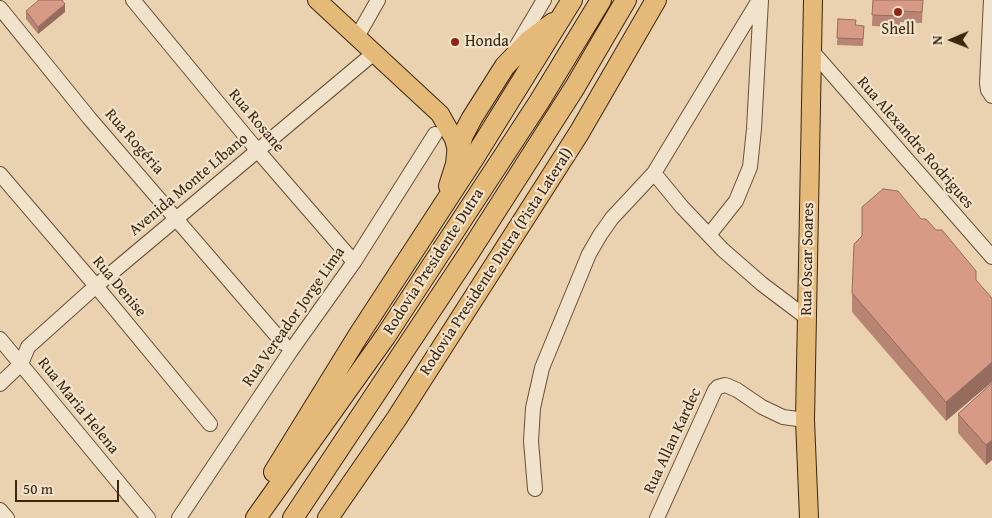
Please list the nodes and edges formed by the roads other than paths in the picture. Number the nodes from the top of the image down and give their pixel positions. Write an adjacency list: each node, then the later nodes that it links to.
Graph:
1 (133, 0): 22 (street, Rua Rosane)
2 (317, 0): 13 (main road)
3 (378, 0): 13 (street)
4 (544, 0): 16 (street)
5 (601, 0): 46 (highway, Rodovia Presidente Dutra)
6 (626, 0): 47 (highway, Rodovia Presidente Dutra)
7 (656, 0): 48 (highway, Rodovia Presidente Dutra (Pista Lateral))
8 (760, 0): 24 (street); 28 (street)
9 (991, 0): 17 (street)
10 (815, 4): 14 (main road, Rua Oscar Soares)
11 (0, 8): 27 (street, Rua Rogéria)
12 (567, 8): 16 (highway); 26 (highway)
13 (357, 37): 15 (main road)
14 (812, 51): 29 (street, Rua Alexandre Rodrigues); 32 (main road, Rua Oscar Soares)
15 (374, 53): 19 (main road); 22 (street, Avenida Monte Líbano)
16 (505, 66): 20 (highway)
17 (990, 74): 18 (street)
18 (992, 96)
19 (440, 114): 20 (main road); 23 (main road)
20 (472, 118): 23 (highway)
21 (435, 134): 30 (street, Rua Vereador Jorge Lima)
22 (258, 150): 27 (street, Avenida Monte Líbano); 30 (street, Rua Rosane)
23 (457, 154): 26 (highway)
24 (654, 173): 28 (street); 40 (street)
25 (0, 174): 31 (street, Rua Denise)
26 (443, 206): 45 (highway)
27 (177, 219): 31 (street, Avenida Monte Líbano); 33 (street, Rua Rogéria)
28 (709, 235): 32 (street)
29 (992, 257)
30 (354, 262): 44 (street, Rua Vereador Jorge Lima)
31 (96, 286): 34 (street, Avenida Monte Líbano); 39 (street, Rua Denise)
32 (807, 318): 38 (main road, Rua Oscar Soares)
33 (283, 343)
34 (28, 347): 35 (street); 36 (street, Avenida Monte Líbano)
35 (3, 348): 36 (street, Rua Maria Helena)
36 (21, 364): 37 (street, Avenida Monte Líbano); 43 (street, Rua Maria Helena)
37 (0, 384)
38 (805, 420): 49 (street, Rua Allan Kardec); 50 (main road, Rua Oscar Soares)
39 (210, 424)
40 (535, 488)
41 (0, 510): 42 (street)
42 (7, 518)
43 (148, 518)
44 (179, 518)
45 (247, 518)
46 (256, 518)
47 (293, 518)
48 (328, 518)
49 (657, 518)
50 (809, 518)

